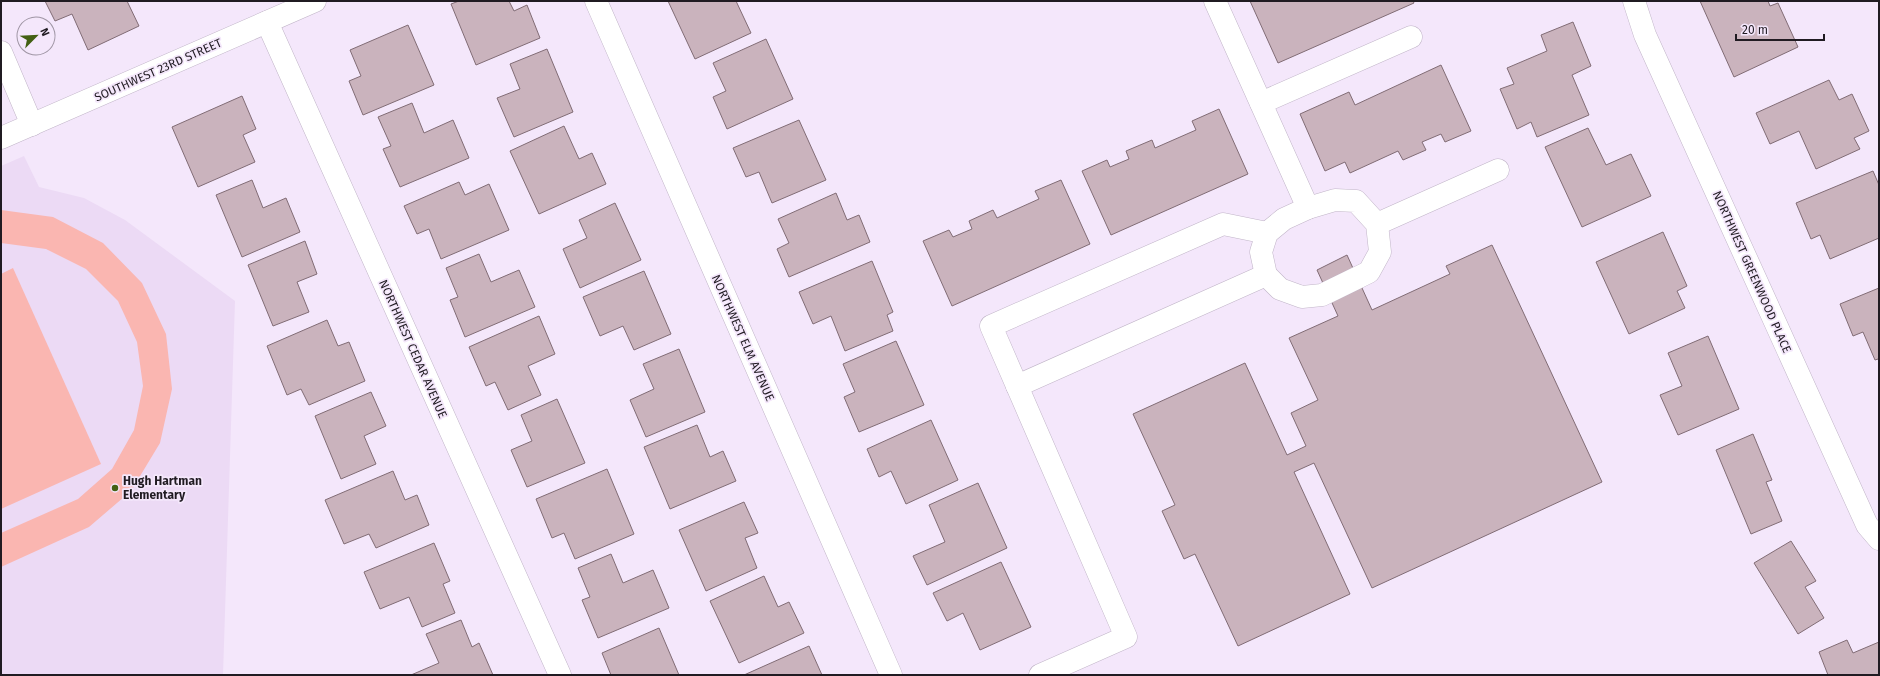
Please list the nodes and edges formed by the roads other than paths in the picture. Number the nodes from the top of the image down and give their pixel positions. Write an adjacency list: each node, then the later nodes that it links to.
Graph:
1 (315, 1): 5 (street, SOUTHWEST 23RD STREET)
2 (596, 1): 19 (street, NORTHWEST ELM AVENUE)
3 (1215, 1): 8 (street)
4 (1634, 1): 17 (street, NORTHWEST GREENWOOD PLACE)
5 (267, 22): 9 (street, SOUTHWEST 23RD STREET); 18 (street, NORTHWEST CEDAR AVENUE)
6 (1411, 37): 8 (street)
7 (1, 52): 9 (street)
8 (1261, 103): 12 (street)
9 (32, 124): 10 (street, SOUTHWEST 23RD STREET)
10 (1, 138)
11 (1498, 170): 13 (street)
12 (1308, 208): 13 (street); 14 (street)
13 (1377, 224): 15 (street)
14 (1267, 233): 15 (street); 16 (street)
15 (1266, 276): 16 (street)
16 (1017, 386): 20 (street)
17 (1879, 539)
18 (560, 675)
19 (891, 675)
20 (1040, 675)

